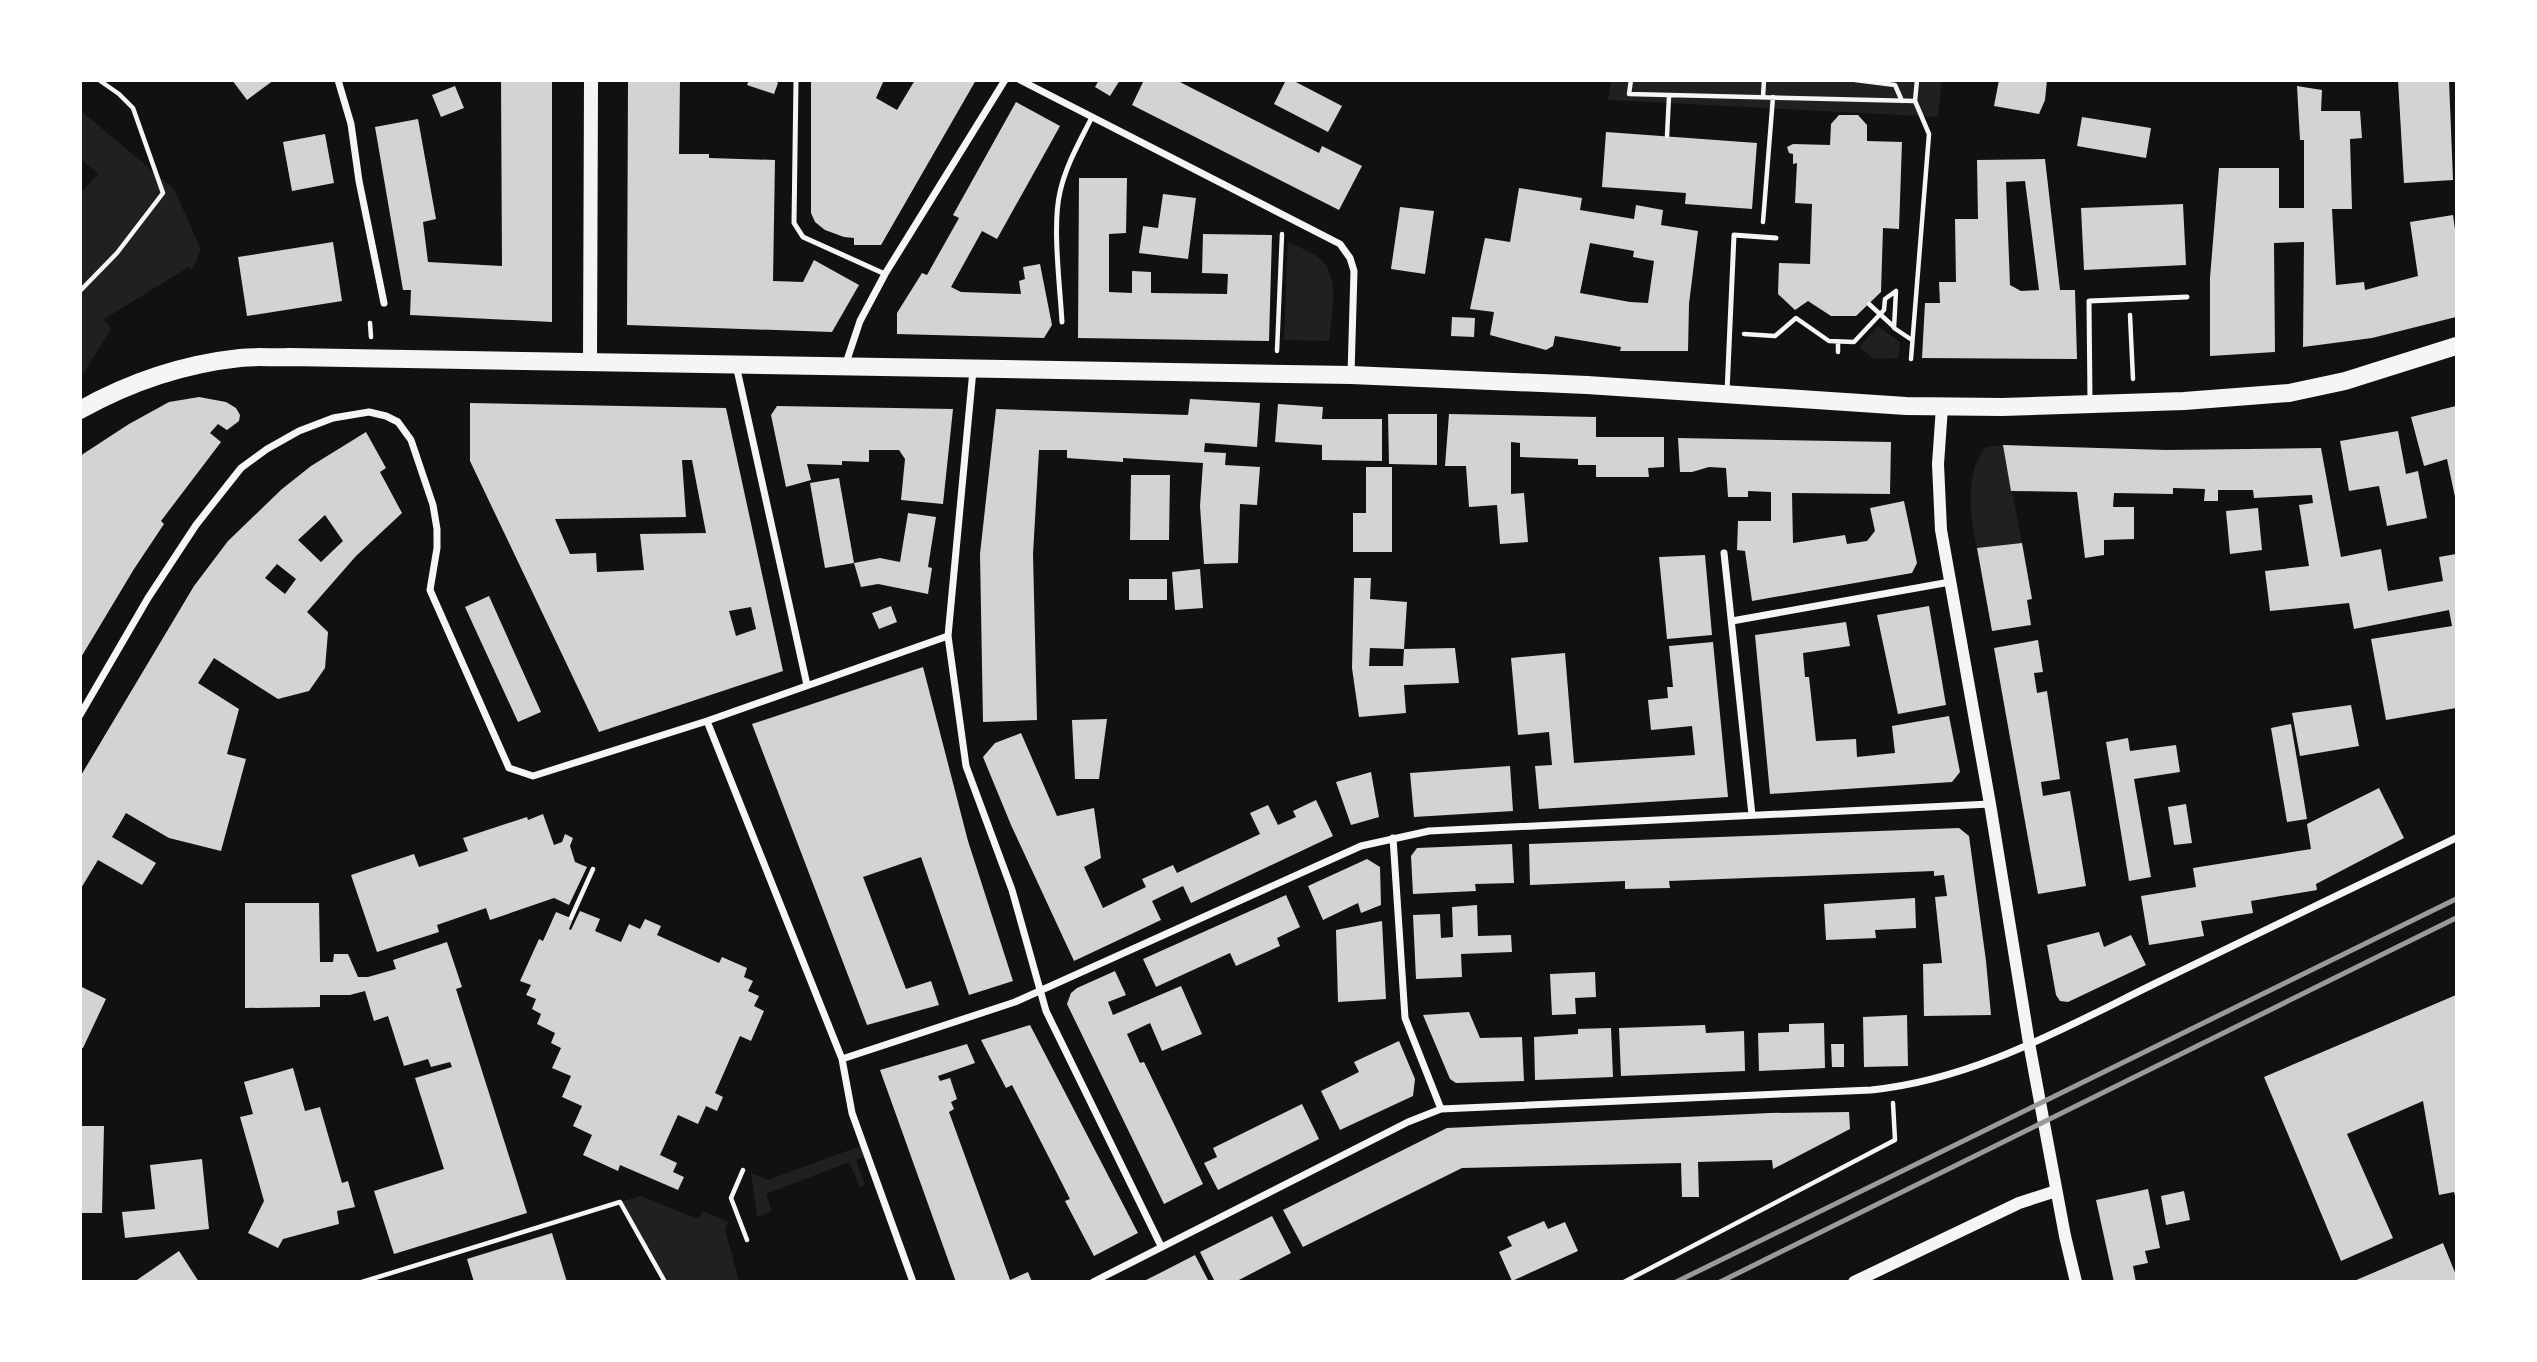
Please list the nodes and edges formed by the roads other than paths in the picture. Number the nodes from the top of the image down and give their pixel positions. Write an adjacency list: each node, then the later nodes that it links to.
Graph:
1 (338, 80): 10 (street)
2 (591, 80): 13 (main road)
3 (796, 80): 8 (lane)
4 (1005, 80): 8 (street)
5 (1020, 80): 6 (street)
6 (1092, 117): 11 (lane); 17 (street)
7 (1776, 238): 18 (lane)
8 (885, 274): 15 (street)
9 (2187, 297): 19 (lane)
10 (384, 303)
11 (1062, 322)
12 (2456, 346): 19 (main road)
13 (590, 362): 14 (main road); 21 (main road)
14 (736, 364): 15 (main road); 26 (street)
15 (845, 366): 16 (main road)
16 (973, 369): 17 (main road); 25 (street)
17 (1351, 375): 18 (main road)
18 (1727, 395): 20 (main road)
19 (2090, 405): 20 (main road)
20 (1941, 407): 23 (street)
21 (80, 410)
22 (1724, 553): 24 (street)
23 (1950, 582): 24 (street); 29 (street)
24 (1732, 621): 30 (street)
25 (948, 636): 26 (street); 33 (street)
26 (807, 685): 28 (street)
27 (80, 715): 28 (street)
28 (707, 721): 35 (street)
29 (1990, 804): 30 (street); 34 (street)
30 (1752, 815): 31 (street)
31 (1393, 838): 33 (street); 36 (street)
32 (2456, 838): 34 (street)
33 (1041, 991): 35 (street); 38 (street)
34 (2029, 1043): 36 (street); 37 (street)
35 (842, 1059): 39 (street)
36 (1441, 1109): 38 (street)
37 (2056, 1191): 41 (street); 42 (street)
38 (1161, 1246): 40 (street)
39 (913, 1282)
40 (1093, 1282)
41 (1854, 1282)
42 (2076, 1282)

